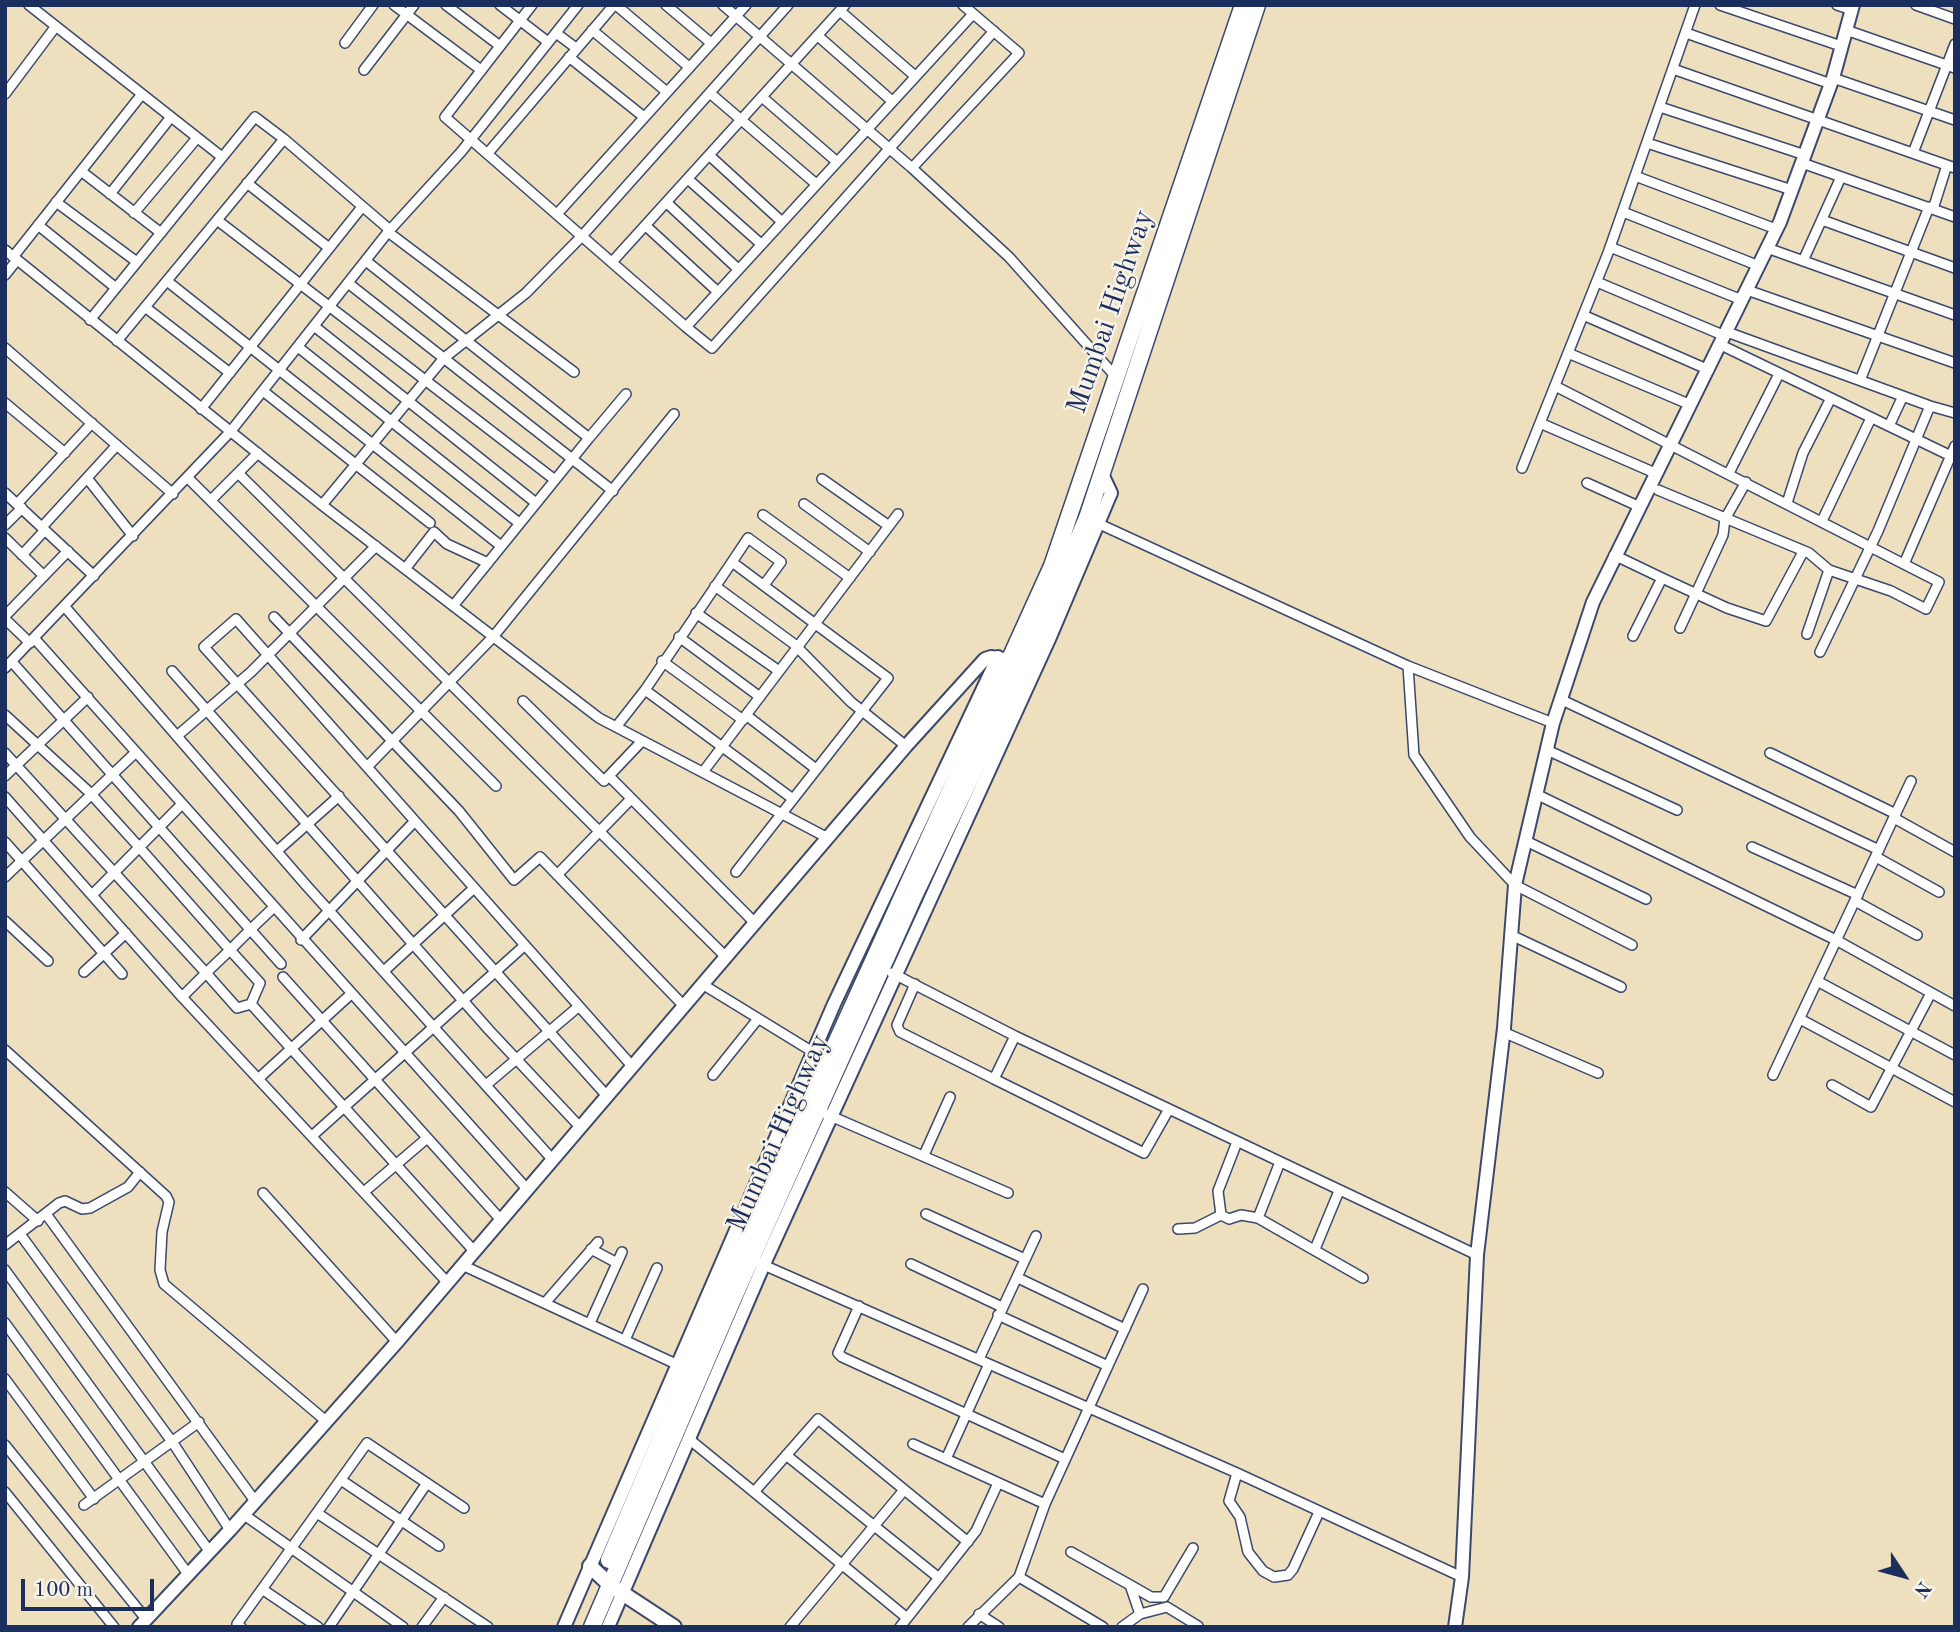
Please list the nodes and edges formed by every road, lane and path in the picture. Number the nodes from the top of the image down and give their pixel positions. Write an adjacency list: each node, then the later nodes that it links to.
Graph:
1 (29, 5): 28 (street)
2 (373, 5): 37 (street)
3 (394, 5): 24 (street)
4 (414, 5): 24 (street)
5 (446, 5): 40 (street)
6 (500, 5): 27 (street)
7 (532, 5): 27 (street)
8 (578, 5): 32 (street)
9 (615, 5): 29 (street); 46 (street)
10 (666, 5): 38 (street)
11 (723, 5): 25 (street)
12 (746, 5): 25 (street)
13 (788, 5): 35 (street)
14 (963, 5): 23 (street)
15 (1243, 5): 149 (highway, Mumbai Highway)
16 (1257, 5): 204 (highway)
17 (1695, 5): 33 (street)
18 (1720, 5): 41 (street)
19 (1837, 5): 22 (street)
20 (1916, 5): 26 (street)
21 (842, 8): 34 (street); 50 (street)
22 (1853, 8): 30 (street)
23 (973, 14): 31 (street); 50 (street)
24 (407, 15): 48 (street); 49 (street)
25 (736, 16): 35 (street); 38 (street)
26 (1955, 19)
27 (520, 21): 36 (street); 40 (street)
28 (56, 26): 53 (street); 54 (street)
29 (593, 30): 42 (street); 52 (street)
30 (1846, 30): 41 (street); 45 (street)
31 (994, 31): 70 (street); 78 (street)
32 (556, 33): 36 (street); 42 (street)
33 (1686, 33): 47 (street); 51 (street)
34 (818, 36): 44 (street); 57 (street)
35 (759, 37): 44 (street); 55 (street)
36 (548, 42): 68 (street)
37 (345, 43)
38 (711, 43): 46 (street)
39 (1955, 44): 45 (street)
40 (500, 46): 49 (street)
41 (1841, 47): 51 (street)
42 (576, 48): 43 (street)
43 (569, 57): 61 (street); 71 (street)
44 (791, 65): 56 (street); 65 (street)
45 (1951, 66): 59 (street)
46 (689, 67): 52 (street)
47 (1673, 69): 58 (street); 63 (street)
48 (364, 70)
49 (481, 70): 68 (street)
50 (915, 76): 57 (street)
51 (1832, 81): 59 (street); 63 (street)
52 (667, 92): 61 (street)
53 (5, 94)
54 (142, 94): 60 (street); 79 (street)
55 (711, 94): 62 (street); 103 (street)
56 (762, 97): 62 (street); 76 (street)
57 (891, 101): 65 (street)
58 (1660, 107): 69 (street); 75 (street)
59 (1930, 111): 64 (street); 72 (street)
60 (171, 117): 66 (street); 86 (street)
61 (644, 117): 93 (street)
62 (742, 120): 73 (street); 84 (street)
63 (1818, 120): 72 (street); 75 (street)
64 (1955, 120)
65 (865, 130): 70 (street); 76 (street)
66 (197, 138): 74 (street); 92 (street)
67 (284, 139): 74 (street); 83 (street); 89 (street)
68 (471, 139): 71 (street); 101 (street)
69 (1647, 143): 80 (street); 85 (street)
70 (889, 149): 78 (street); 133 (street)
71 (488, 153): 93 (street)
72 (1913, 153): 77 (street)
73 (710, 156): 82 (street); 97 (street)
74 (222, 158): 102 (street)
75 (1803, 159): 81 (street); 85 (street)
76 (835, 161): 84 (street)
77 (1951, 167): 90 (street)
78 (912, 168): 149 (street)
79 (81, 172): 86 (street); 87 (street)
80 (1635, 177): 91 (street); 100 (street)
81 (1842, 177): 90 (street); 96 (street)
82 (689, 180): 88 (street); 104 (street)
83 (247, 183): 95 (street); 106 (street)
84 (815, 183): 97 (street)
85 (1791, 190): 100 (street)
86 (110, 194): 92 (street)
87 (56, 202): 98 (street); 112 (street)
88 (667, 203): 99 (street); 116 (street)
89 (362, 207): 101 (street); 106 (street)
90 (1931, 208): 94 (street); 108 (street)
91 (1623, 212): 105 (street); 114 (street)
92 (134, 213): 102 (street)
93 (557, 214): 103 (street)
94 (1955, 216)
95 (217, 220): 118 (street); 120 (street)
96 (1822, 220): 108 (street); 111 (street)
97 (781, 221): 104 (street)
98 (38, 225): 109 (street); 122 (street)
99 (646, 226): 113 (street); 123 (street)
100 (1776, 229): 107 (street)
101 (389, 231): 110 (street); 128 (street)
102 (161, 233): 112 (street)
103 (582, 236): 113 (street); 128 (street)
104 (761, 244): 116 (street)
105 (1610, 247): 119 (street); 125 (street)
106 (329, 248): 120 (street)
107 (1767, 248): 111 (street); 114 (street)
108 (1911, 252): 115 (street); 124 (street)
109 (12, 256): 117 (street); 131 (street)
110 (366, 261): 121 (street); 137 (street)
111 (1803, 261): 124 (street)
112 (137, 262): 122 (street)
113 (612, 262): 133 (street)
114 (1759, 266): 125 (street)
115 (1955, 268)
116 (738, 269): 123 (street)
117 (5, 275)
118 (167, 281): 127 (street); 139 (street)
119 (1597, 282): 129 (street); 135 (street)
120 (301, 283): 126 (street); 139 (street)
121 (348, 283): 126 (street); 142 (street)
122 (116, 288): 131 (street)
123 (718, 292): 133 (street)
124 (1895, 293): 130 (street); 134 (street)
125 (1745, 295): 134 (street); 135 (street)
126 (330, 305): 132 (street); 151 (street)
127 (145, 307): 136 (street); 147 (street)
128 (498, 315): 137 (street); 146 (street)
129 (1583, 315): 141 (street); 145 (street)
130 (1955, 315)
131 (90, 320): 136 (street)
132 (313, 327): 138 (street); 158 (street)
133 (686, 327)
134 (1878, 336): 143 (street); 150 (street)
135 (1724, 338): 145 (street); 148 (street); 150 (street)
136 (117, 341): 161 (street)
137 (464, 341): 142 (street); 170 (street)
138 (298, 346): 144 (street); 165 (street)
139 (250, 347): 144 (street); 147 (street)
140 (5, 348): 166 (street)
141 (1568, 353): 152 (street); 159 (street)
142 (444, 358): 151 (street); 178 (street)
143 (1955, 363)
144 (279, 370): 153 (street); 173 (street)
145 (1709, 370): 159 (street)
146 (574, 372)
147 (230, 373): 161 (street)
148 (1779, 374): 156 (street); 183 (street)
149 (1116, 377): 253 (highway, Mumbai Highway)
150 (1861, 378): 155 (street)
151 (428, 379): 158 (street); 187 (street)
152 (1555, 386): 167 (street); 172 (street)
153 (262, 391): 169 (street); 179 (street)
154 (626, 394): 170 (street)
155 (1903, 396): 160 (street); 168 (street)
156 (1831, 398): 164 (street); 196 (street)
157 (5, 402): 176 (street)
158 (409, 402): 165 (street); 195 (street)
159 (1691, 405): 172 (street)
160 (1930, 405): 162 (street); 171 (street)
161 (201, 409): 169 (street)
162 (1955, 413)
163 (674, 414): 191 (street)
164 (1871, 418): 168 (street); 205 (street)
165 (392, 422): 173 (street); 207 (street)
166 (92, 423): 174 (street); 176 (street)
167 (1540, 423): 180 (street); 182 (street)
168 (1889, 426): 171 (street)
169 (231, 431): 177 (street); 185 (street)
170 (589, 438): 178 (street)
171 (1915, 439): 175 (street); 215 (street)
172 (1671, 443): 182 (street); 183 (street)
173 (373, 444): 179 (street); 214 (street)
174 (117, 445): 184 (street); 193 (street)
175 (1954, 449): 223 (street)
176 (65, 453): 199 (street)
177 (258, 453): 181 (street); 198 (street)
178 (572, 458): 187 (street); 191 (street)
179 (355, 466): 198 (street); 206 (street)
180 (1522, 468)
181 (238, 473): 194 (street); 228 (street)
182 (1655, 473): 200 (street)
183 (1729, 474): 188 (street)
184 (87, 478): 210 (street); 211 (street)
185 (188, 478): 193 (street); 194 (street)
186 (822, 479): 209 (street)
187 (555, 480): 195 (street)
188 (1746, 482): 196 (street); 203 (street)
189 (1587, 483): 200 (street)
190 (1658, 490): 203 (street)
191 (613, 491): 246 (street)
192 (5, 493): 199 (street)
193 (173, 494): 211 (street)
194 (211, 500): 237 (street)
195 (537, 502): 207 (street)
196 (1787, 503): 205 (street)
197 (804, 504): 217 (street)
198 (322, 505): 213 (street)
199 (19, 506): 208 (street); 210 (street)
200 (1637, 506): 220 (street)
201 (898, 514): 209 (street)
202 (763, 515): 229 (street)
203 (1725, 519): 218 (street); 234 (street)
204 (1093, 521): 253 (highway); 255 (street)
205 (1822, 521): 215 (street)
206 (430, 523)
207 (519, 523): 214 (street)
208 (5, 524)
209 (889, 526): 217 (street)
210 (43, 529): 216 (street); 219 (street)
211 (133, 536): 227 (street)
212 (5, 538): 219 (street)
213 (376, 546): 224 (street); 228 (street)
214 (501, 546): 222 (street)
215 (1871, 547): 223 (street); 231 (street)
216 (68, 551): 226 (street); 227 (street)
217 (870, 552): 229 (street)
218 (1803, 552): 225 (street); 234 (street)
219 (22, 555): 226 (street)
220 (1614, 555): 230 (street); 263 (street)
221 (732, 562): 232 (street); 232 (street); 233 (street)
222 (488, 563): 224 (street); 235 (street)
223 (1904, 564): 231 (street)
224 (405, 569): 235 (street)
225 (1829, 570): 231 (street); 244 (street)
226 (44, 576): 240 (street)
227 (94, 576): 236 (street)
228 (344, 578): 237 (street); 258 (street)
229 (850, 578): 241 (street)
230 (1662, 578): 234 (street); 245 (street)
231 (1855, 579): 250 (street)
232 (764, 585): 241 (street)
233 (715, 586): 238 (street); 249 (street)
234 (1695, 593): 242 (street)
235 (453, 606): 246 (street)
236 (65, 607): 248 (street); 273 (street)
237 (316, 607): 243 (street); 267 (street)
238 (696, 613): 247 (street); 257 (street)
239 (274, 617): 243 (street)
240 (5, 618): 248 (street)
241 (816, 624): 249 (street); 266 (street)
242 (1680, 628)
243 (290, 634): 251 (street); 274 (street)
244 (1807, 634)
245 (1633, 636)
246 (493, 637): 258 (street); 272 (street)
247 (679, 637): 252 (street); 262 (street)
248 (32, 641): 254 (street); 261 (street)
249 (796, 649): 257 (street); 266 (street)
250 (1820, 652)
251 (268, 656): 259 (street); 259 (street); 284 (street)
252 (662, 661): 260 (street); 269 (street)
253 (1017, 664): 277 (street); 350 (highway, Mumbai Highway); 379 (street); 379 (highway, Mumbai Highway)
254 (8, 665): 270 (street)
255 (1408, 666): 271 (street); 323 (street)
256 (172, 671): 265 (street)
257 (779, 671): 262 (street)
258 (448, 683): 267 (street); 306 (street)
259 (238, 684): 265 (street); 294 (street)
260 (645, 690): 272 (street); 278 (street)
261 (88, 697): 270 (street); 280 (street)
262 (760, 697): 269 (street)
263 (1562, 700): 271 (street); 316 (street)
264 (523, 701): 289 (street)
265 (207, 711): 273 (street); 304 (street)
266 (862, 711): 277 (street); 285 (street)
267 (421, 712): 274 (street); 291 (street)
268 (5, 715): 276 (street)
269 (745, 717): 278 (street); 285 (street)
270 (64, 719): 276 (street); 287 (street)
271 (1553, 723): 279 (street)
272 (616, 727): 275 (street)
273 (177, 736): 313 (street)
274 (393, 741): 284 (street); 320 (street)
275 (642, 741): 286 (street); 289 (street)
276 (38, 744): 283 (street); 293 (street)
277 (906, 746): 307 (street)
278 (722, 747): 286 (street); 297 (street)
279 (1547, 750): 292 (street); 299 (street)
280 (136, 752): 287 (street); 298 (street)
281 (5, 753): 283 (street)
282 (1770, 753): 301 (street)
283 (16, 765): 288 (street); 302 (street)
284 (366, 767): 303 (street)
285 (816, 769): 297 (street)
286 (703, 772): 300 (street)
287 (113, 774): 293 (street); 305 (street)
288 (5, 776)
289 (609, 776): 296 (street)
290 (1911, 781): 301 (street)
291 (496, 786)
292 (1536, 794): 309 (street); 339 (street)
293 (92, 795): 302 (street); 311 (street)
294 (339, 796): 304 (street); 314 (street)
295 (5, 797): 308 (street)
296 (631, 799): 306 (street); 333 (street)
297 (793, 799): 300 (street)
298 (181, 804): 305 (street); 329 (street)
299 (1677, 810)
300 (782, 814): 307 (street); 319 (street)
301 (1895, 816): 315 (street); 316 (street)
302 (66, 818): 308 (street); 318 (street)
303 (414, 822): 314 (street); 324 (street)
304 (307, 824): 313 (street); 322 (street)
305 (160, 825): 311 (street); 334 (street)
306 (599, 830): 320 (street); 345 (street)
307 (828, 838): 333 (street)
308 (43, 839): 317 (street); 326 (street)
309 (1526, 841): 323 (street); 327 (street)
310 (5, 842): 317 (street)
311 (139, 847): 318 (street); 343 (street)
312 (1752, 847): 328 (street)
313 (276, 851): 330 (street)
314 (387, 851): 322 (street); 331 (street)
315 (1955, 852)
316 (1877, 853): 325 (street); 328 (street)
317 (22, 861): 321 (street); 344 (street)
318 (115, 872): 326 (street); 351 (street)
319 (736, 872)
320 (558, 875): 364 (street)
321 (5, 877)
322 (358, 881): 330 (street); 340 (street)
323 (1515, 885): 336 (street); 341 (street)
324 (473, 889): 331 (street); 342 (street)
325 (1940, 892)
326 (92, 895): 335 (street)
327 (1646, 898)
328 (1856, 898): 337 (street); 339 (street)
329 (273, 908): 334 (street); 338 (street)
330 (329, 911): 338 (street); 348 (street)
331 (444, 917): 340 (street); 352 (street)
332 (5, 921): 346 (street)
333 (755, 923): 345 (street)
334 (251, 929): 343 (street); 347 (street)
335 (125, 933): 344 (street); 361 (street)
336 (1511, 934): 358 (street); 372 (street)
337 (1917, 935)
338 (302, 940): 360 (street)
339 (1836, 940): 355 (street); 359 (street)
340 (414, 944): 348 (street); 362 (street)
341 (1632, 945)
342 (524, 947): 352 (street); 366 (street)
343 (230, 950): 351 (street); 363 (street)
344 (104, 954): 349 (street); 353 (street)
345 (726, 957): 356 (street)
346 (48, 961)
347 (281, 964)
348 (384, 971): 370 (street)
349 (84, 972)
350 (890, 972): 357 (street); 396 (highway, Mumbai Highway)
351 (206, 973): 361 (street); 363 (street)
352 (495, 973): 362 (street); 371 (street)
353 (122, 974)
354 (283, 977): 369 (street)
355 (1817, 981): 367 (street); 373 (street)
356 (702, 984): 364 (street); 368 (street)
357 (915, 985): 374 (street); 387 (street)
358 (1621, 987)
359 (1931, 993): 365 (street); 373 (street)
360 (351, 994): 369 (street); 377 (street)
361 (182, 998): 386 (street)
362 (464, 1001): 370 (street); 380 (street)
363 (251, 1004): 375 (street)
364 (684, 1006): 381 (street)
365 (1955, 1006)
366 (579, 1007): 371 (street); 381 (street)
367 (1800, 1019): 382 (street); 385 (street)
368 (757, 1020): 379 (street); 384 (street)
369 (321, 1022): 375 (street); 388 (street)
370 (435, 1027): 377 (street); 389 (street)
371 (548, 1032): 380 (street); 391 (street)
372 (1503, 1032): 383 (street); 424 (street)
373 (1911, 1032): 378 (street); 382 (street)
374 (1015, 1036): 387 (street); 395 (street)
375 (291, 1049): 386 (street); 394 (street)
376 (5, 1050): 405 (street)
377 (404, 1054): 388 (street); 406 (street)
378 (1955, 1055)
379 (819, 1057): 445 (street); 495 (highway, Mumbai Highway)
380 (516, 1059): 389 (street); 397 (street)
381 (632, 1066): 391 (street)
382 (1892, 1068): 390 (street); 393 (street)
383 (1598, 1073)
384 (713, 1075)
385 (1773, 1075)
386 (258, 1079): 398 (street)
387 (994, 1079): 395 (street)
388 (374, 1081): 394 (street); 399 (street)
389 (486, 1085): 402 (street)
390 (1832, 1085)
391 (607, 1096): 397 (street)
392 (950, 1097): 401 (street)
393 (1955, 1102)
394 (344, 1107): 398 (street); 404 (street)
395 (1169, 1109): 400 (street)
396 (826, 1113): 401 (street); 426 (highway, Mumbai Highway)
397 (580, 1127): 402 (street)
398 (312, 1136): 409 (street)
399 (426, 1139): 404 (street); 416 (street)
400 (1237, 1142): 403 (street); 413 (street)
401 (925, 1155): 411 (street)
402 (552, 1159): 406 (street)
403 (1280, 1162): 407 (street); 415 (street)
404 (396, 1165): 409 (street); 422 (street)
405 (141, 1172): 414 (street); 451 (street)
406 (527, 1189): 416 (street)
407 (1339, 1191): 421 (street); 424 (street)
408 (5, 1192): 414 (street)
409 (364, 1192): 434 (street)
410 (263, 1193): 443 (street)
411 (1008, 1193)
412 (926, 1214): 425 (street)
413 (1221, 1214): 415 (street); 417 (street)
414 (42, 1217): 418 (street); 452 (street)
415 (1258, 1218): 421 (street)
416 (500, 1220): 422 (street)
417 (1178, 1229)
418 (20, 1234): 420 (street); 454 (street)
419 (1036, 1236): 425 (street)
420 (5, 1245)
421 (1315, 1249): 433 (street)
422 (474, 1251): 429 (street)
423 (622, 1252): 427 (street)
424 (1477, 1255): 492 (street)
425 (1025, 1259): 432 (street)
426 (758, 1262): 437 (street); 453 (street); 457 (highway, Mumbai Highway)
427 (617, 1263): 436 (street); 440 (street)
428 (911, 1264): 438 (street)
429 (462, 1265): 434 (street); 436 (street)
430 (657, 1268): 442 (street)
431 (5, 1270): 461 (street)
432 (1018, 1278): 438 (street); 441 (street)
433 (1363, 1278)
434 (447, 1282): 443 (street)
435 (1143, 1289): 441 (street)
436 (545, 1303): 440 (street)
437 (859, 1307): 444 (street); 450 (street)
438 (1000, 1311): 444 (street); 447 (street)
439 (5, 1323): 463 (street)
440 (590, 1324): 442 (street)
441 (1125, 1329): 447 (street)
442 (625, 1340): 445 (street)
443 (397, 1342): 451 (street)
444 (979, 1359): 446 (street)
445 (676, 1364): 489 (street)
446 (989, 1364): 449 (street); 450 (street)
447 (1108, 1366): 449 (street)
448 (5, 1379): 470 (street)
449 (1089, 1408): 460 (street); 462 (street)
450 (967, 1414): 459 (street); 460 (street)
451 (326, 1421): 471 (street)
452 (199, 1422): 454 (street); 471 (street)
453 (689, 1439): 457 (street); 469 (street)
454 (173, 1443): 461 (street); 480 (street)
455 (913, 1444): 459 (street)
456 (5, 1445): 502 (street)
457 (675, 1452): 495 (highway, Mumbai Highway)
458 (786, 1455): 467 (street); 469 (street); 479 (street)
459 (946, 1459): 466 (street)
460 (1065, 1459): 472 (street)
461 (146, 1463): 463 (street); 485 (street)
462 (1237, 1472): 475 (street); 475 (street)
463 (120, 1480): 470 (street); 490 (street)
464 (341, 1480): 465 (street); 476 (street); 478 (street)
465 (427, 1483): 474 (street); 478 (street)
466 (998, 1483): 472 (street); 481 (street)
467 (904, 1490): 479 (street); 481 (street)
468 (5, 1492): 504 (street)
469 (754, 1492): 488 (street)
470 (93, 1499): 473 (street)
471 (255, 1501): 477 (street)
472 (1045, 1504): 491 (street)
473 (85, 1505)
474 (464, 1508)
475 (1320, 1511): 492 (street)
476 (317, 1513): 483 (street); 487 (street)
477 (243, 1514): 480 (street); 483 (street)
478 (401, 1521): 482 (street); 487 (street)
479 (874, 1526): 488 (street); 493 (street)
480 (230, 1530): 485 (street)
481 (968, 1542): 493 (street)
482 (439, 1546)
483 (292, 1548): 496 (street); 497 (street)
484 (1193, 1548): 494 (street)
485 (209, 1552): 490 (street)
486 (1071, 1552): 494 (street)
487 (379, 1554): 497 (street); 498 (street)
488 (842, 1564): 501 (street); 516 (street)
489 (590, 1566): 495 (main road); 511 (street)
490 (188, 1574): 502 (street)
491 (1019, 1577): 500 (street); 520 (street)
492 (1462, 1577): 522 (street)
493 (939, 1578): 501 (street)
494 (1130, 1585): 499 (street)
495 (611, 1586): 512 (highway, Mumbai Highway); 513 (highway, Mumbai Highway); 514 (street); 515 (main road)
496 (262, 1589): 505 (street); 506 (street)
497 (353, 1592): 507 (street); 508 (street)
498 (444, 1597): 509 (street); 510 (street)
499 (1140, 1614): 503 (street); 521 (street)
500 (979, 1615): 518 (street); 519 (street)
501 (907, 1618): 517 (street)
502 (142, 1623)
503 (1198, 1626)
504 (114, 1627)
505 (242, 1627)
506 (318, 1627)
507 (329, 1627)
508 (403, 1627)
509 (422, 1627)
510 (488, 1627)
511 (565, 1627)
512 (580, 1627)
513 (592, 1627)
514 (608, 1627)
515 (674, 1627)
516 (790, 1627)
517 (900, 1627)
518 (968, 1627)
519 (999, 1627)
520 (1103, 1627)
521 (1122, 1627)
522 (1455, 1627)

